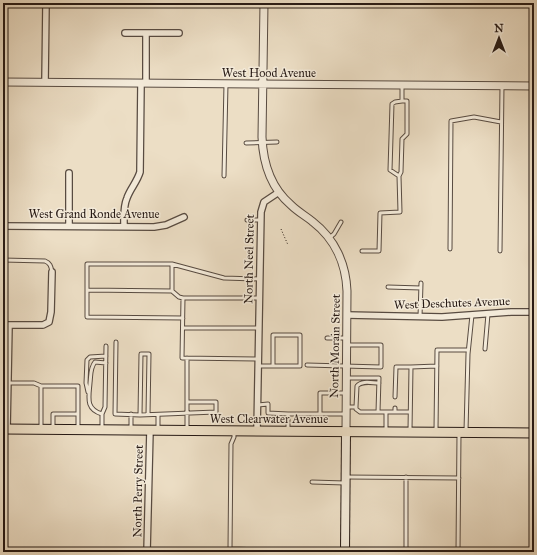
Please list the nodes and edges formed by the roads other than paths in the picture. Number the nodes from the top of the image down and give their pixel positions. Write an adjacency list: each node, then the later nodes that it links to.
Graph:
1 (46, 3): 8 (street)
2 (264, 3): 11 (street)
3 (125, 34): 4 (street)
4 (146, 34): 5 (street); 9 (street)
5 (179, 34)
6 (534, 52): 14 (street)
7 (3, 82): 8 (street, West Hood Avenue)
8 (45, 82): 9 (street, West Hood Avenue)
9 (144, 83): 10 (street, West Hood Avenue); 30 (street)
10 (226, 84): 11 (street, West Hood Avenue); 21 (lane)
11 (262, 84): 12 (street, West Hood Avenue); 19 (street)
12 (402, 85): 13 (street, West Hood Avenue); 15 (lane)
13 (502, 86): 14 (street, West Hood Avenue); 16 (lane)
14 (534, 86)
15 (402, 101): 22 (lane); 22 (lane)
16 (501, 122): 32 (lane); 34 (lane)
17 (277, 142): 19 (lane)
18 (246, 143): 19 (lane)
19 (262, 143): 23 (street)
20 (69, 173): 29 (street)
21 (224, 176)
22 (399, 176): 33 (lane)
23 (279, 192): 26 (street, North Neel Street); 31 (street, North Morain Street)
24 (184, 216): 30 (street, West Grand Ronde Avenue)
25 (247, 220): 26 (lane)
26 (261, 220): 38 (street, North Neel Street)
27 (341, 222): 31 (lane)
28 (3, 226): 29 (street, West Grand Ronde Avenue)
29 (69, 226): 30 (street, West Grand Ronde Avenue)
30 (124, 226)
31 (329, 238): 48 (street, North Morain Street)
32 (450, 249)
33 (362, 251)
34 (500, 251)
35 (3, 260): 37 (lane)
36 (172, 264): 38 (lane); 42 (lane); 43 (lane)
37 (52, 272): 52 (street)
38 (260, 279): 45 (street, North Neel Street)
39 (421, 283): 41 (lane)
40 (388, 287): 41 (lane)
41 (421, 288): 50 (lane)
42 (87, 290): 43 (lane); 51 (lane)
43 (172, 291): 44 (lane)
44 (183, 298): 45 (lane); 51 (lane)
45 (260, 298): 54 (street, North Neel Street)
46 (534, 312): 47 (street, West Deschutes Avenue)
47 (488, 314): 49 (street, West Deschutes Avenue); 59 (lane)
48 (347, 315): 50 (street, West Deschutes Avenue); 57 (street, North Morain Street)
49 (472, 315): 50 (street, West Deschutes Avenue); 60 (lane)
50 (420, 317)
51 (183, 318): 53 (lane)
52 (6, 325): 73 (street)
53 (183, 328): 54 (lane); 62 (lane)
54 (259, 328): 63 (street, North Neel Street)
55 (327, 338): 57 (lane)
56 (116, 342): 90 (lane)
57 (347, 342): 68 (street, North Morain Street); 68 (lane)
58 (106, 346): 61 (lane)
59 (486, 348)
60 (468, 350): 69 (lane); 111 (lane)
61 (106, 356): 64 (lane); 76 (lane)
62 (187, 358): 63 (lane); 78 (lane)
63 (259, 359): 67 (street, North Neel Street)
64 (106, 363): 76 (lane); 89 (lane)
65 (273, 365): 65 (lane); 67 (lane)
66 (307, 365): 68 (lane)
67 (259, 366): 79 (street, North Neel Street)
68 (347, 366): 71 (street, North Morain Street)
69 (437, 366): 70 (lane); 110 (lane)
70 (411, 367): 77 (lane); 86 (lane)
71 (346, 378): 72 (lane); 75 (street, North Morain Street)
72 (379, 383): 80 (lane); 83 (lane)
73 (6, 386): 74 (lane); 96 (street)
74 (41, 386): 88 (lane); 97 (lane)
75 (346, 393): 82 (street, North Morain Street); 93 (lane)
76 (88, 394): 89 (lane)
77 (395, 397)
78 (187, 402): 87 (lane); 87 (lane)
79 (258, 404): 92 (lane); 105 (street, North Neel Street)
80 (356, 407): 82 (lane); 83 (lane)
81 (395, 408): 85 (lane)
82 (346, 410): 93 (lane); 107 (street, North Morain Street)
83 (378, 412): 84 (lane)
84 (386, 412): 85 (lane); 108 (lane)
85 (395, 412): 86 (lane)
86 (410, 412): 109 (lane)
87 (187, 413): 95 (lane); 103 (lane)
88 (78, 414): 98 (lane); 99 (lane)
89 (102, 414): 100 (lane)
90 (131, 414): 91 (lane); 101 (lane)
91 (140, 414): 94 (lane); 94 (lane)
92 (288, 414): 93 (lane); 106 (lane)
93 (320, 414)
94 (148, 415): 95 (lane)
95 (158, 415): 102 (lane)
96 (5, 429): 97 (main road, West Clearwater Avenue)
97 (41, 429): 98 (main road, West Clearwater Avenue)
98 (53, 429): 99 (main road, West Clearwater Avenue)
99 (78, 429): 100 (main road, West Clearwater Avenue)
100 (101, 430): 101 (main road, West Clearwater Avenue)
101 (131, 430): 102 (main road, West Clearwater Avenue)
102 (154, 430): 103 (main road, West Clearwater Avenue); 118 (street, North Perry Street)
103 (186, 430): 104 (main road, West Clearwater Avenue)
104 (234, 430): 105 (main road, West Clearwater Avenue); 119 (lane)
105 (257, 431): 106 (main road, West Clearwater Avenue)
106 (288, 431): 107 (main road, West Clearwater Avenue)
107 (346, 431): 108 (main road, West Clearwater Avenue); 115 (main road, North Morain Street)
108 (386, 432): 109 (main road, West Clearwater Avenue)
109 (410, 432): 110 (main road, West Clearwater Avenue)
110 (436, 432): 111 (main road, West Clearwater Avenue)
111 (463, 432): 112 (main road, West Clearwater Avenue); 114 (lane)
112 (534, 433)
113 (406, 477): 114 (lane); 115 (lane); 117 (lane)
114 (459, 478): 117 (lane)
115 (346, 480): 116 (lane); 119 (main road, North Morain Street)
116 (312, 482)
117 (458, 551)
118 (147, 552)
119 (345, 552)

